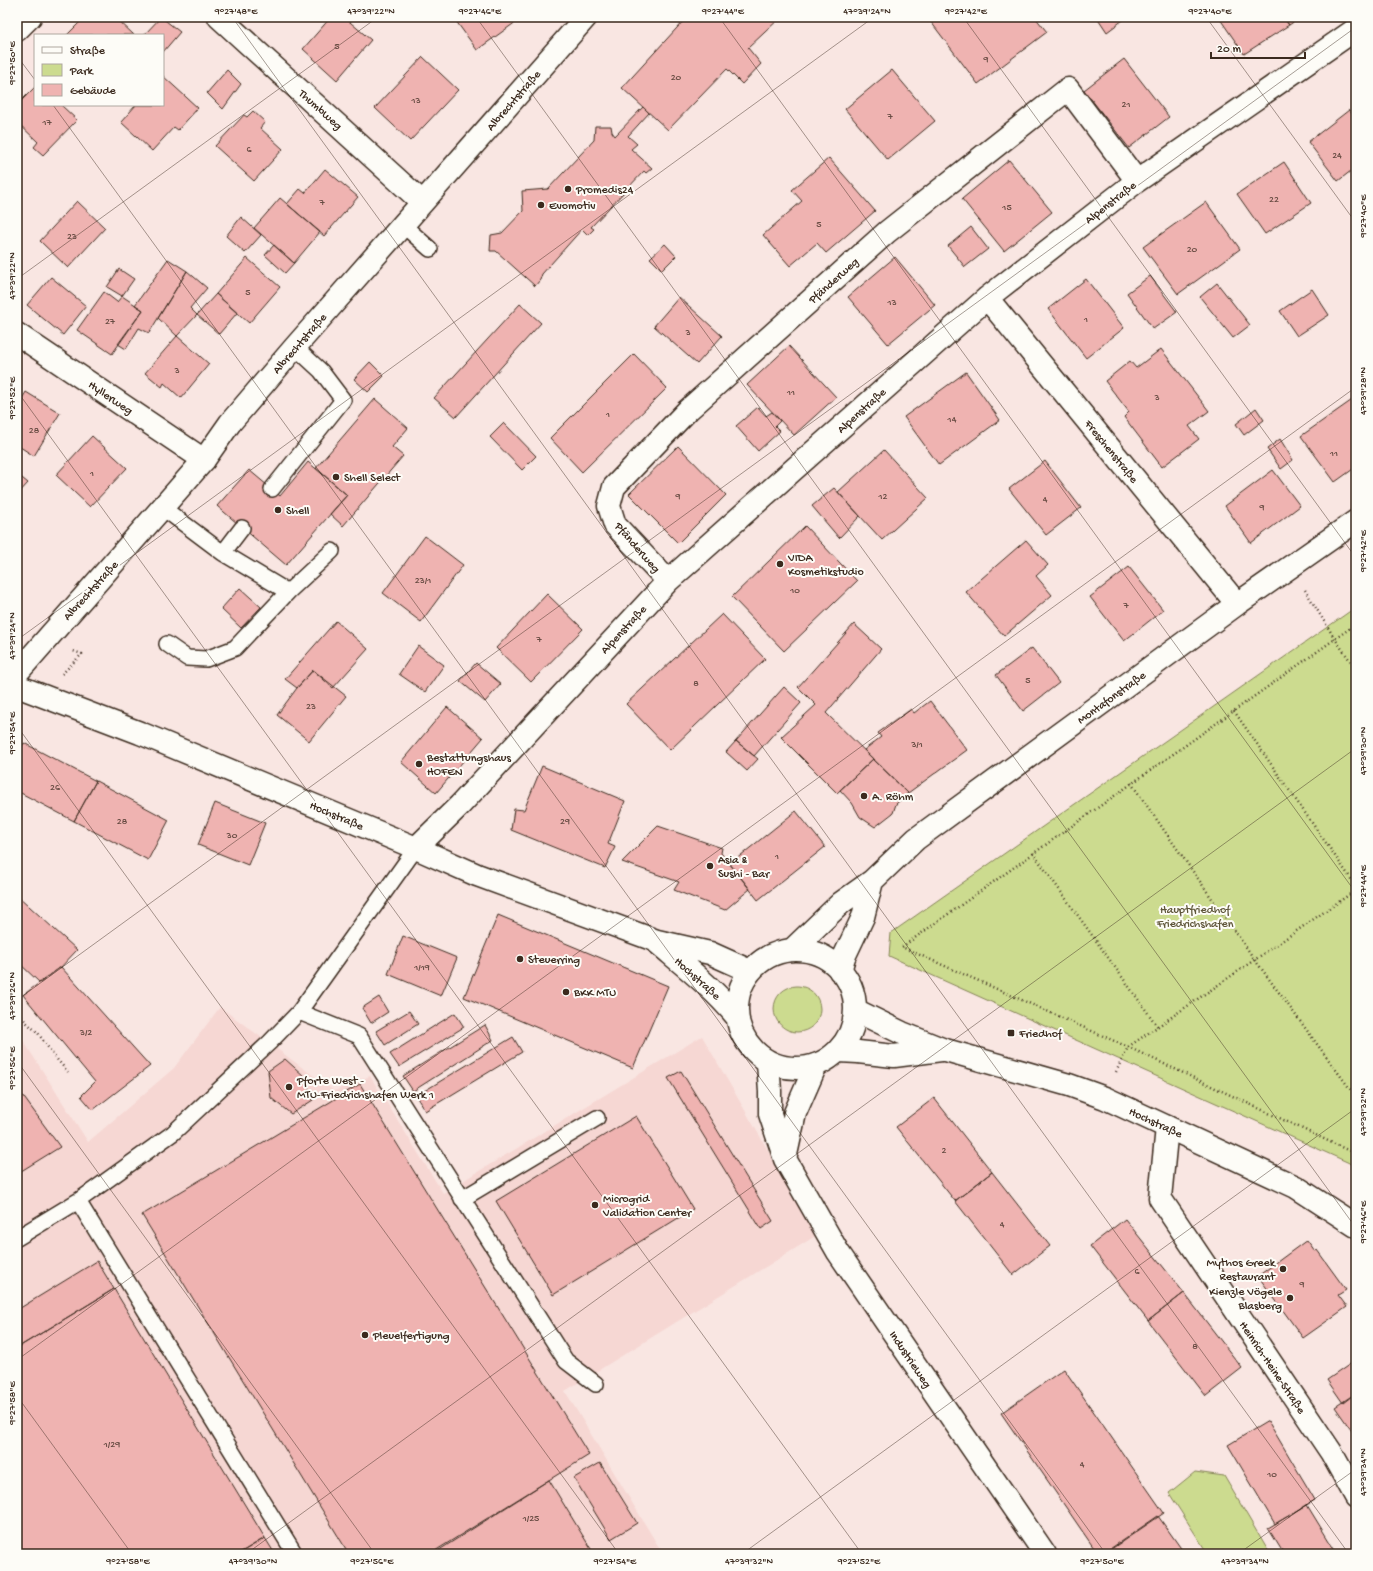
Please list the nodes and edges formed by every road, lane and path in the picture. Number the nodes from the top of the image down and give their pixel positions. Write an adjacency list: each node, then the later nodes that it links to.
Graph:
1 (30, 17): 5 (street)
2 (219, 17): 7 (street, Thumbweg)
3 (586, 17): 7 (street, Albrechtstraße)
4 (1356, 29): 6 (street, Alpenstraße)
5 (17, 30)
6 (1137, 181): 10 (street, Alpenstraße); 20 (street, Pfänderweg)
7 (422, 202): 8 (street, Albrechtstraße)
8 (403, 225): 9 (lane); 12 (street, Albrechtstraße)
9 (430, 249)
10 (987, 298): 20 (street, Alpenstraße); 23 (street, Freschenstraße)
11 (17, 334): 13 (street, Hyllerweg)
12 (296, 347): 13 (street, Albrechtstraße); 14 (lane)
13 (204, 460): 15 (street, Albrechtstraße)
14 (272, 490)
15 (163, 508): 19 (lane); 28 (street, Albrechtstraße)
16 (1356, 521): 23 (street, Montafonstraße)
17 (242, 528): 19 (lane)
18 (332, 551): 22 (lane)
19 (222, 553): 22 (lane)
20 (668, 581): 32 (street, Alpenstraße)
21 (1302, 586): 25 (path)
22 (288, 592): 26 (lane)
23 (1237, 604): 34 (street, Montafonstraße)
24 (1356, 624): 25 (path)
25 (1335, 639): 27 (path); 30 (path)
26 (167, 644)
27 (1356, 668)
28 (17, 673)
29 (17, 686): 32 (street, Hochstraße)
30 (1234, 711): 31 (path); 35 (path)
31 (1131, 783): 33 (path); 39 (path)
32 (416, 848): 37 (street, Hochstraße); 44 (lane)
33 (1033, 853): 46 (path); 47 (path)
34 (872, 881): 38 (street, Montafonstraße); 40 (street)
35 (1356, 886)
36 (1356, 890): 39 (path)
37 (657, 942): 41 (street, Hochstraße); 45 (street, Hochstraße)
38 (792, 949): 40 (street); 41 (street)
39 (1255, 960): 46 (path); 53 (path)
40 (840, 970): 43 (street)
41 (750, 971): 45 (street)
42 (17, 1010): 52 (path)
43 (855, 1010): 48 (street, Hochstraße); 49 (street)
44 (299, 1012): 59 (lane); 60 (lane)
45 (737, 1017): 50 (street)
46 (1158, 1027): 47 (path)
47 (1128, 1047): 54 (path); 57 (path)
48 (942, 1050): 49 (street, Hochstraße); 54 (street, Hochstraße)
49 (839, 1052): 51 (street)
50 (768, 1062): 51 (street); 58 (street, Industrieweg)
51 (816, 1065): 58 (street)
52 (68, 1072)
53 (1356, 1097)
54 (1105, 1098): 56 (street, Hochstraße)
55 (597, 1118): 59 (lane)
56 (1167, 1127): 61 (street, Hochstraße); 64 (street, Heinrich-Heine-Straße)
57 (1356, 1154)
58 (785, 1159): 66 (street, Industrieweg)
59 (462, 1199): 63 (lane)
60 (78, 1201): 62 (lane); 65 (lane)
61 (1356, 1226)
62 (17, 1238)
63 (596, 1384)
64 (1356, 1497)
65 (295, 1554)
66 (1045, 1554)

